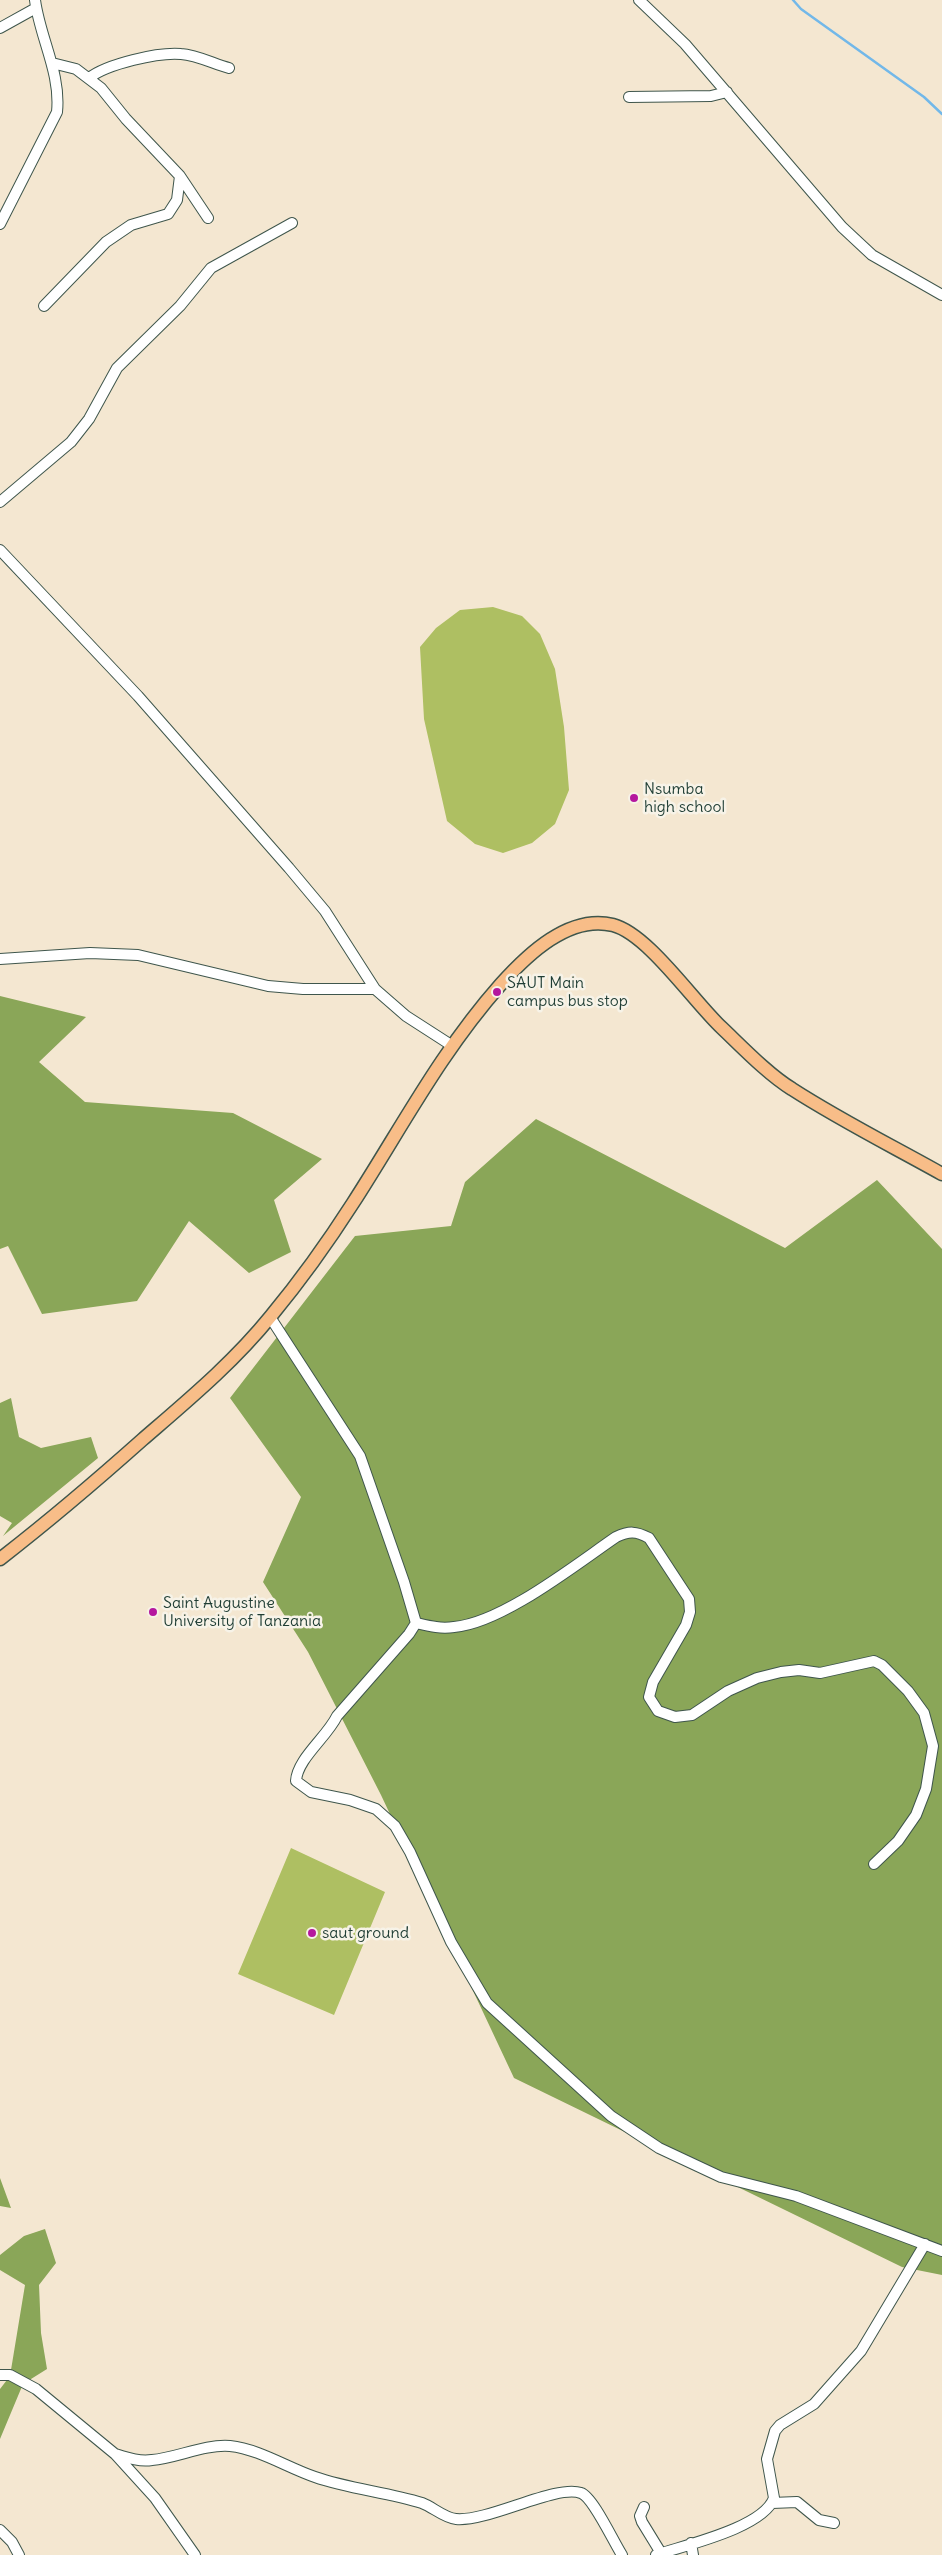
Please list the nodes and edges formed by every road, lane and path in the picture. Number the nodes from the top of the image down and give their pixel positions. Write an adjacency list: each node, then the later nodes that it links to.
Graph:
1 (639, 0): 7 (street)
2 (35, 4): 3 (street); 4 (street)
3 (0, 28)
4 (52, 63): 6 (street); 12 (street)
5 (229, 68): 6 (street)
6 (89, 78): 9 (street)
7 (727, 92): 8 (street); 13 (street)
8 (629, 97)
9 (180, 176): 10 (street); 14 (street)
10 (208, 218)
11 (292, 223): 15 (street)
12 (0, 224)
13 (942, 295)
14 (44, 306)
15 (0, 502)
16 (0, 550): 18 (street)
17 (0, 959): 18 (street)
18 (375, 989): 19 (street)
19 (451, 1045): 20 (main road); 21 (main road)
20 (942, 1174)
21 (270, 1318): 22 (main road); 23 (street)
22 (0, 1559)
23 (416, 1623): 24 (street); 25 (street)
24 (874, 1864)
25 (925, 2244): 26 (street); 29 (street)
26 (942, 2251)
27 (0, 2375): 28 (street)
28 (115, 2454): 36 (street); 37 (street)
29 (772, 2503): 31 (street); 33 (street)
30 (644, 2507): 34 (street)
31 (834, 2523)
32 (0, 2530): 35 (street)
33 (691, 2543): 34 (street); 38 (street)
34 (658, 2554)
35 (19, 2555)
36 (195, 2555)
37 (622, 2555)
38 (693, 2555)

